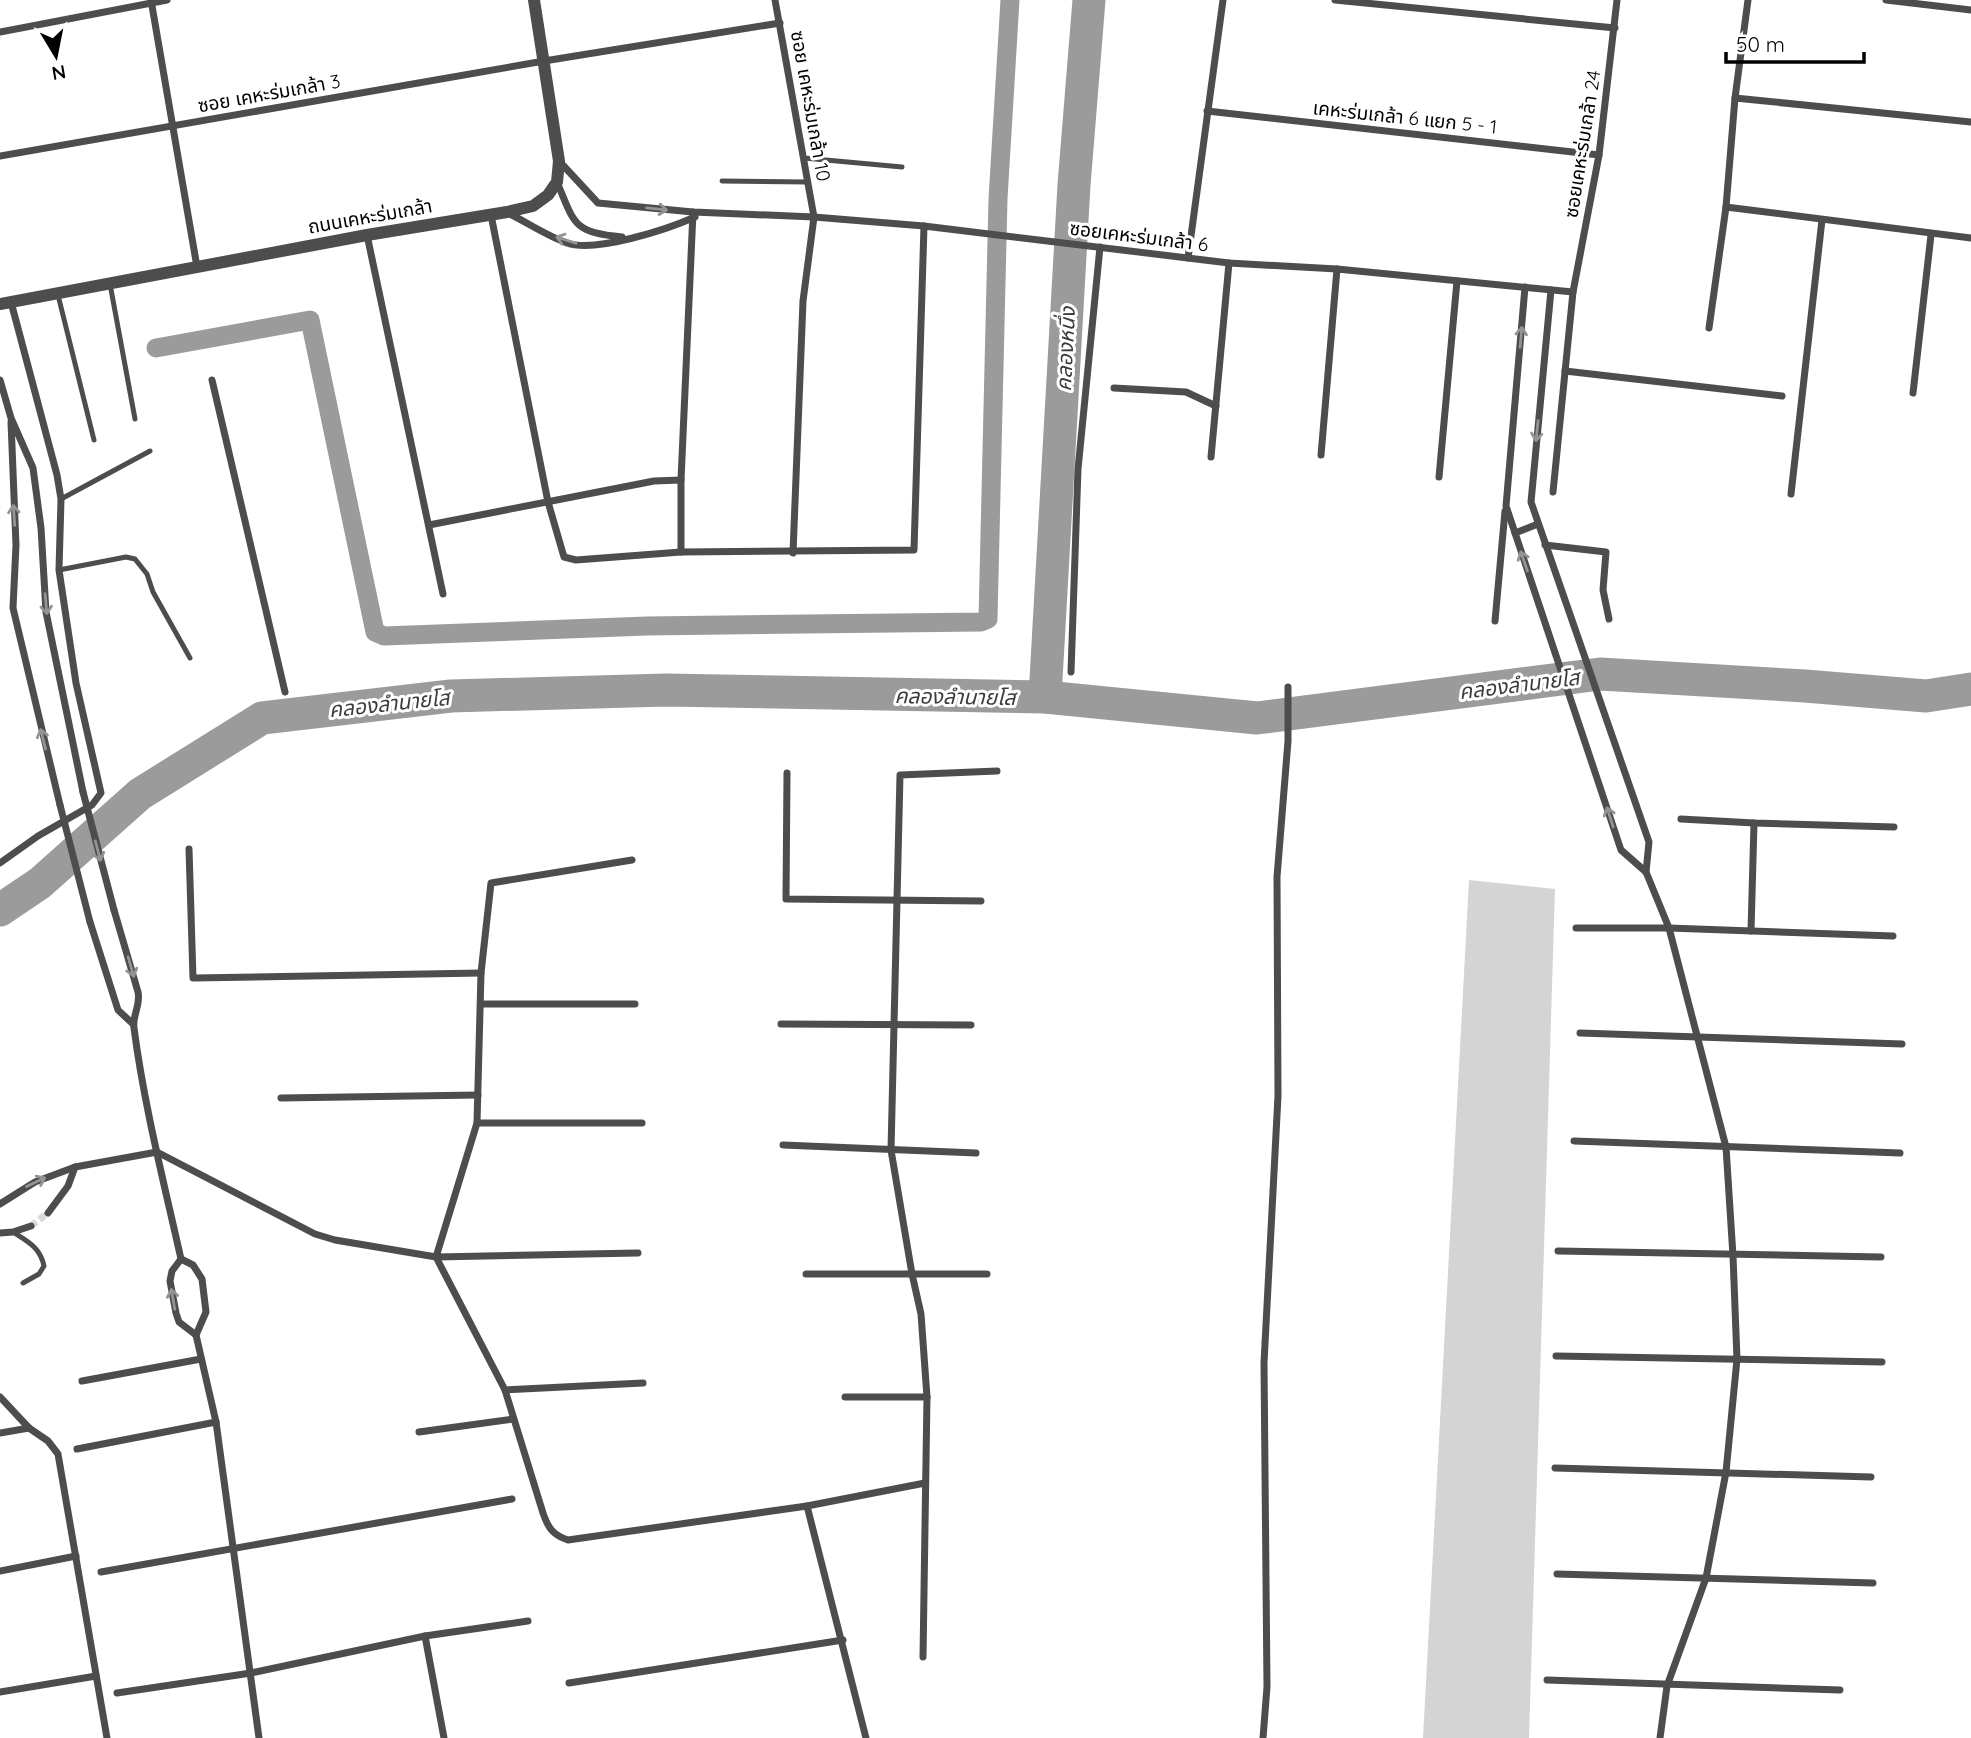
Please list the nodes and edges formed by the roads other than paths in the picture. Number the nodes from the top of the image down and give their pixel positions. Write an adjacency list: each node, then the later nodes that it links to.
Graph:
1 (167, 0): 9 (street)
2 (534, 0): 14 (street)
3 (775, 0): 11 (street, ซอย เคหะร่มเกล้า 10)
4 (1223, 0): 16 (street)
5 (1335, 0): 12 (street)
6 (1617, 0): 12 (street, ซอยเคหะร่มเกล้า 24)
7 (1748, 0): 15 (street)
8 (1886, 0): 10 (street)
9 (151, 1): 13 (street); 18 (street)
10 (1971, 10)
11 (780, 23): 14 (street, ซอย เคหะร่มเกล้า 3); 21 (street, ซอย เคหะร่มเกล้า 10)
12 (1615, 28): 19 (street, ซอยเคหะร่มเกล้า 24)
13 (0, 32)
14 (544, 61): 18 (street, ซอย เคหะร่มเกล้า 3); 22 (street)
15 (1735, 98): 17 (street); 27 (street)
16 (1207, 111): 19 (street, เคหะร่มเกล้า 6 แยก 5 - 1); 39 (street)
17 (1971, 122)
18 (173, 126): 20 (street, ซอย เคหะร่มเกล้า 3); 41 (street)
19 (1599, 155): 48 (street, ซอยเคหะร่มเกล้า 24)
20 (0, 156)
21 (804, 158): 23 (lane); 26 (street, ซอย เคหะร่มเกล้า 10)
22 (559, 161): 25 (street); 29 (street, ซอยเคหะร่มเกล้า 6, one-way to 29)
23 (902, 167)
24 (722, 181): 26 (lane)
25 (556, 182): 28 (street, ถนนเคหะร่มเกล้า); 37 (street, ซอยเคหะร่มเกล้า 6)
26 (808, 182): 31 (street, ซอย เคหะร่มเกล้า 10)
27 (1726, 207): 32 (street); 50 (street)
28 (507, 212): 30 (street, ถนนเคหะร่มเกล้า); 37 (street, ซอยเคหะร่มเกล้า 6, one-way to 28)
29 (696, 214): 31 (street, ซอยเคหะร่มเกล้า 6); 37 (street, ซอยเคหะร่มเกล้า 6); 65 (street)
30 (491, 215): 35 (street, ถนนเคหะร่มเกล้า); 69 (street)
31 (814, 217): 33 (street, ซอยเคหะร่มเกล้า 6); 76 (street, ซอย เคหะร่มเกล้า 10)
32 (1822, 220): 34 (street); 67 (street)
33 (924, 226): 38 (street, ซอยเคหะร่มเกล้า 6); 76 (street)
34 (1931, 234): 36 (street); 55 (street)
35 (368, 235): 41 (street, ถนนเคหะร่มเกล้า); 72 (street)
36 (1971, 238)
37 (633, 239)
38 (1100, 247): 39 (street, ซอยเคหะร่มเกล้า 6); 82 (street)
39 (1188, 258): 40 (street, ซอยเคหะร่มเกล้า 6)
40 (1229, 263): 42 (street, ซอยเคหะร่มเกล้า 6); 57 (street)
41 (197, 267): 44 (street, ถนนเคหะร่มเกล้า)
42 (1337, 269): 43 (street, ซอยเคหะร่มเกล้า 6); 62 (street)
43 (1457, 281): 45 (street, ซอยเคหะร่มเกล้า 6); 64 (street)
44 (110, 284): 47 (street, ถนนเคหะร่มเกล้า); 59 (lane)
45 (1525, 287): 46 (street, ซอยเคหะร่มเกล้า 6); 70 (street, one-way to 45)
46 (1551, 290): 48 (street, ซอยเคหะร่มเกล้า 6); 71 (street, one-way to 71)
47 (57, 292): 49 (street, ถนนเคหะร่มเกล้า); 60 (lane)
48 (1573, 292): 51 (street, ซอยเคหะร่มเกล้า 24)
49 (6, 303): 68 (street)
50 (1709, 328)
51 (1565, 371): 56 (street); 66 (street, ซอยเคหะร่มเกล้า 24)
52 (0, 380): 58 (street)
53 (212, 380): 84 (street)
54 (1114, 388): 57 (street)
55 (1913, 393)
56 (1782, 396)
57 (1216, 406): 63 (street)
58 (11, 418): 103 (street, one-way to 103, bridge); 103 (street, one-way to 58, bridge)
59 (135, 419)
60 (94, 440)
61 (150, 451): 68 (lane)
62 (1321, 455)
63 (1211, 457)
64 (1439, 477)
65 (681, 480): 69 (street); 75 (street)
66 (1553, 492)
67 (1791, 494)
68 (61, 499): 77 (street)
69 (548, 502): 72 (street); 75 (street)
70 (1506, 506): 73 (street); 80 (street)
71 (1538, 524): 73 (street); 74 (street)
72 (429, 525): 78 (street)
73 (1515, 533): 93 (street, one-way to 73)
74 (1545, 545): 79 (street); 93 (street)
75 (681, 552): 76 (street)
76 (793, 553)
77 (59, 570): 81 (lane); 92 (street)
78 (443, 594)
79 (1609, 620)
80 (1495, 621)
81 (190, 658)
82 (1071, 672)
83 (1288, 688): 183 (street)
84 (285, 692)
85 (997, 771): 95 (street)
86 (787, 773): 95 (street)
87 (1681, 819): 88 (street)
88 (1754, 823): 89 (street); 98 (street)
89 (1894, 827)
90 (189, 849): 100 (street)
91 (632, 860): 100 (street)
92 (0, 863)
93 (1646, 872): 97 (street)
94 (981, 901): 95 (street)
95 (896, 902): 105 (street)
96 (1576, 928): 97 (street)
97 (1669, 928): 98 (street); 108 (street)
98 (1751, 931): 99 (street)
99 (1893, 936)
100 (481, 973): 101 (street)
101 (482, 1004): 102 (street); 110 (street)
102 (635, 1004)
103 (133, 1024): 118 (street)
104 (781, 1024): 105 (street)
105 (894, 1024): 106 (street); 117 (street)
106 (971, 1025)
107 (1580, 1033): 108 (street)
108 (1699, 1037): 109 (street); 116 (street)
109 (1902, 1044)
110 (478, 1095): 111 (street); 112 (street)
111 (281, 1098)
112 (477, 1123): 113 (street); 130 (street)
113 (642, 1123)
114 (1574, 1141): 116 (street)
115 (783, 1145): 117 (street)
116 (1726, 1147): 120 (street); 129 (street)
117 (891, 1150): 119 (street); 134 (street)
118 (157, 1152): 121 (street); 130 (street); 132 (street)
119 (976, 1153)
120 (1900, 1153)
121 (75, 1167): 122 (street, one-way to 121); 123 (street)
122 (0, 1204)
123 (48, 1213)
124 (31, 1226): 125 (street)
125 (13, 1232): 126 (street); 136 (lane)
126 (0, 1233)
127 (1558, 1251): 129 (street)
128 (638, 1253): 130 (street)
129 (1732, 1256): 131 (street); 140 (street)
130 (436, 1257): 144 (street)
131 (1881, 1257)
132 (181, 1259): 137 (street); 137 (street, one-way to 132)
133 (806, 1273): 134 (street)
134 (912, 1273): 135 (street); 147 (street)
135 (987, 1274)
136 (23, 1283)
137 (196, 1335): 139 (street)
138 (1556, 1356): 140 (street)
139 (201, 1359): 142 (street); 149 (street)
140 (1737, 1359): 141 (street); 155 (street)
141 (1882, 1363)
142 (82, 1381)
143 (643, 1383): 144 (street)
144 (505, 1390): 148 (street)
145 (0, 1397): 150 (street)
146 (845, 1397): 147 (street)
147 (926, 1397): 157 (street)
148 (513, 1419): 151 (street); 159 (street)
149 (216, 1422): 153 (street); 160 (street)
150 (29, 1428): 152 (street); 161 (street)
151 (419, 1432)
152 (0, 1433)
153 (77, 1449)
154 (1555, 1468): 155 (street)
155 (1726, 1472): 156 (street); 165 (street)
156 (1871, 1477)
157 (925, 1483): 159 (street); 170 (street)
158 (512, 1499): 160 (street)
159 (807, 1506): 169 (street)
160 (234, 1547): 163 (street); 171 (street)
161 (76, 1556): 162 (street); 172 (street)
162 (0, 1571)
163 (101, 1572)
164 (1557, 1574): 165 (street)
165 (1706, 1578): 166 (street); 175 (street)
166 (1874, 1583)
167 (528, 1621): 168 (street)
168 (425, 1636): 171 (street); 181 (street)
169 (843, 1640): 174 (street); 182 (street)
170 (923, 1657)
171 (251, 1673): 178 (street); 180 (street)
172 (96, 1676): 177 (street); 179 (street)
173 (1547, 1680): 175 (street)
174 (569, 1683)
175 (1667, 1686): 176 (street); 184 (street)
176 (1840, 1690)
177 (0, 1692)
178 (117, 1693)
179 (107, 1738)
180 (259, 1738)
181 (444, 1738)
182 (866, 1738)
183 (1263, 1738)
184 (1660, 1738)

